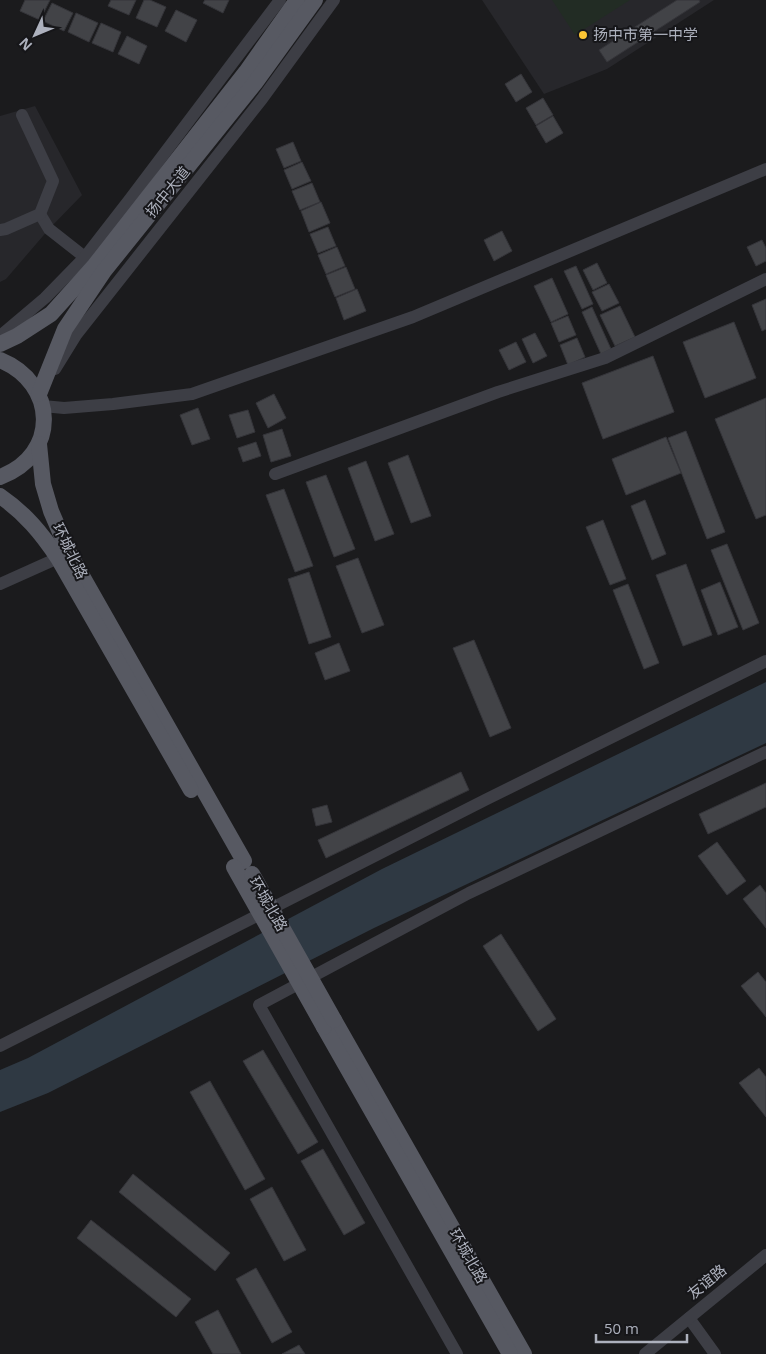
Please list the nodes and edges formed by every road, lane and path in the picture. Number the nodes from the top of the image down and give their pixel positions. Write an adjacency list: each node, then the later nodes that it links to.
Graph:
1 (280, 0): 9 (street)
2 (297, 0): 9 (main road, 扬中大道)
3 (315, 0): 14 (main road, 扬中大道)
4 (334, 0): 14 (street)
5 (22, 115): 7 (street)
6 (766, 169): 14 (street)
7 (40, 214): 8 (street); 9 (street)
8 (0, 230)
9 (90, 261): 11 (street); 12 (main road, 扬中大道)
10 (766, 279): 16 (street)
11 (0, 336)
12 (0, 344)
13 (0, 360): 14 (main road)
14 (41, 400): 15 (main road)
15 (39, 444): 17 (main road); 23 (main road, 环城北路)
16 (275, 474)
17 (0, 477)
18 (0, 496): 19 (main road, 环城北路)
19 (58, 558): 20 (street); 23 (main road, 环城北路)
20 (0, 584)
21 (766, 661): 25 (street)
22 (766, 752): 28 (street)
23 (239, 864): 24 (main road, 环城北路, bridge)
24 (329, 1024): 29 (main road, 环城北路); 30 (main road, 环城北路)
25 (0, 1046)
26 (766, 1255): 27 (street, 友谊路)
27 (689, 1318): 31 (street, 友谊路); 32 (street)
28 (457, 1354)
29 (510, 1354)
30 (524, 1354)
31 (645, 1354)
32 (715, 1354)

